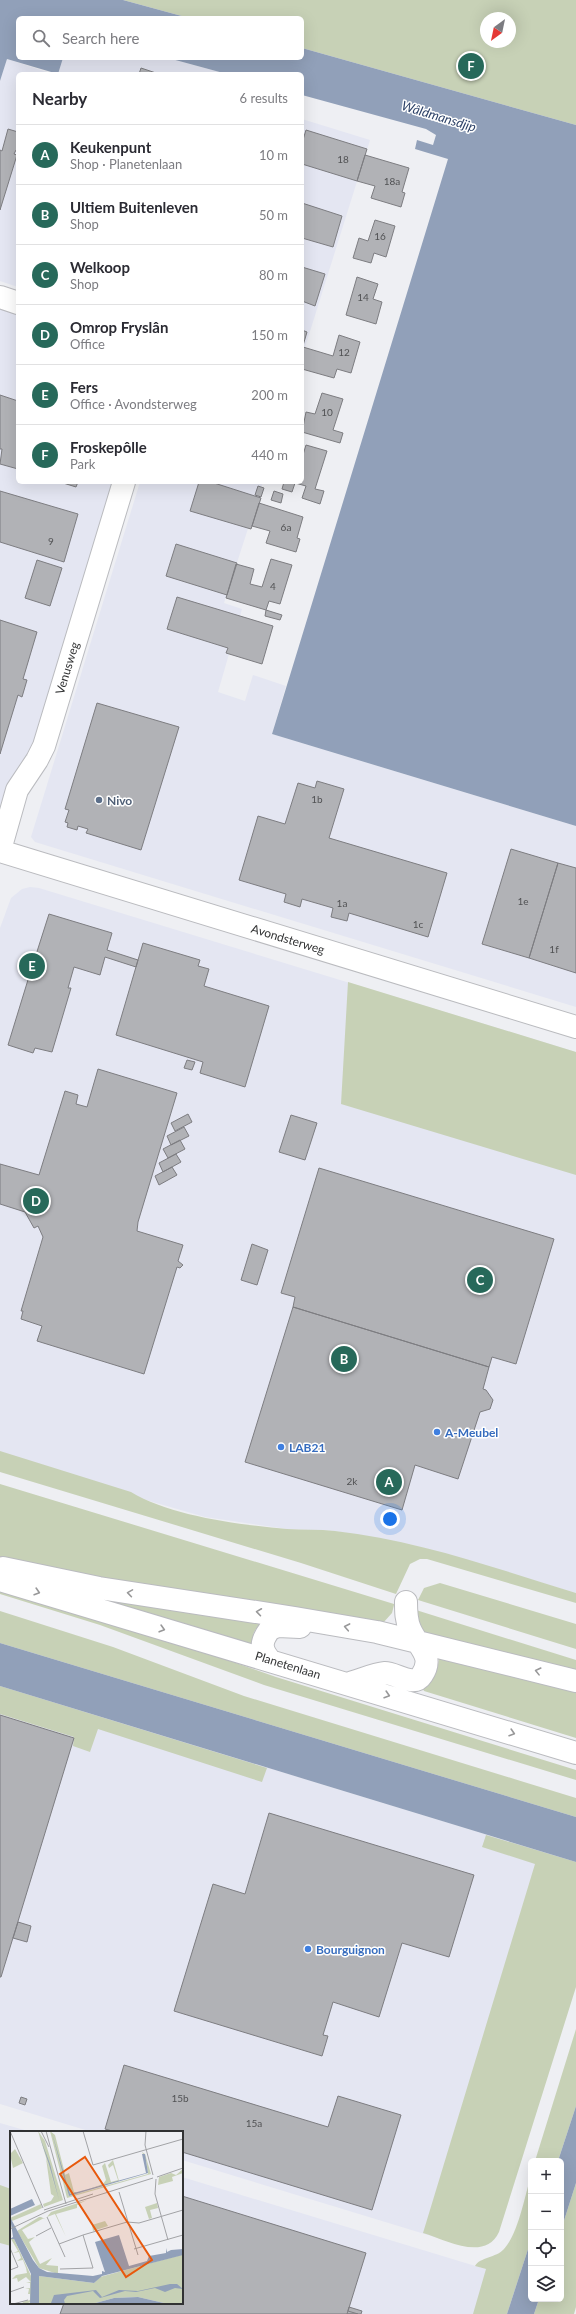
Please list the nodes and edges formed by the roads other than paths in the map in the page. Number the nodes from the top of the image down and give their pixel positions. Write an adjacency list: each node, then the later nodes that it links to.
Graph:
1 (0, 297): 2 (main road)
2 (16, 301)
3 (123, 484): 4 (main road, Venusweg)
4 (0, 851): 5 (main road, Avondsterweg)
5 (576, 1027)
6 (0, 1567): 8 (main road, one-way to 6)
7 (0, 1580): 11 (main road, Planetenlaan, one-way to 11)
8 (325, 1622): 9 (main road, one-way to 8); 11 (main road)
9 (377, 1632): 10 (main road); 10 (main road)
10 (416, 1642): 12 (main road, one-way to 10); 13 (main road)
11 (269, 1659): 13 (main road, Planetenlaan)
12 (576, 1681)
13 (350, 1684): 14 (main road, Planetenlaan, one-way to 14)
14 (576, 1753)

